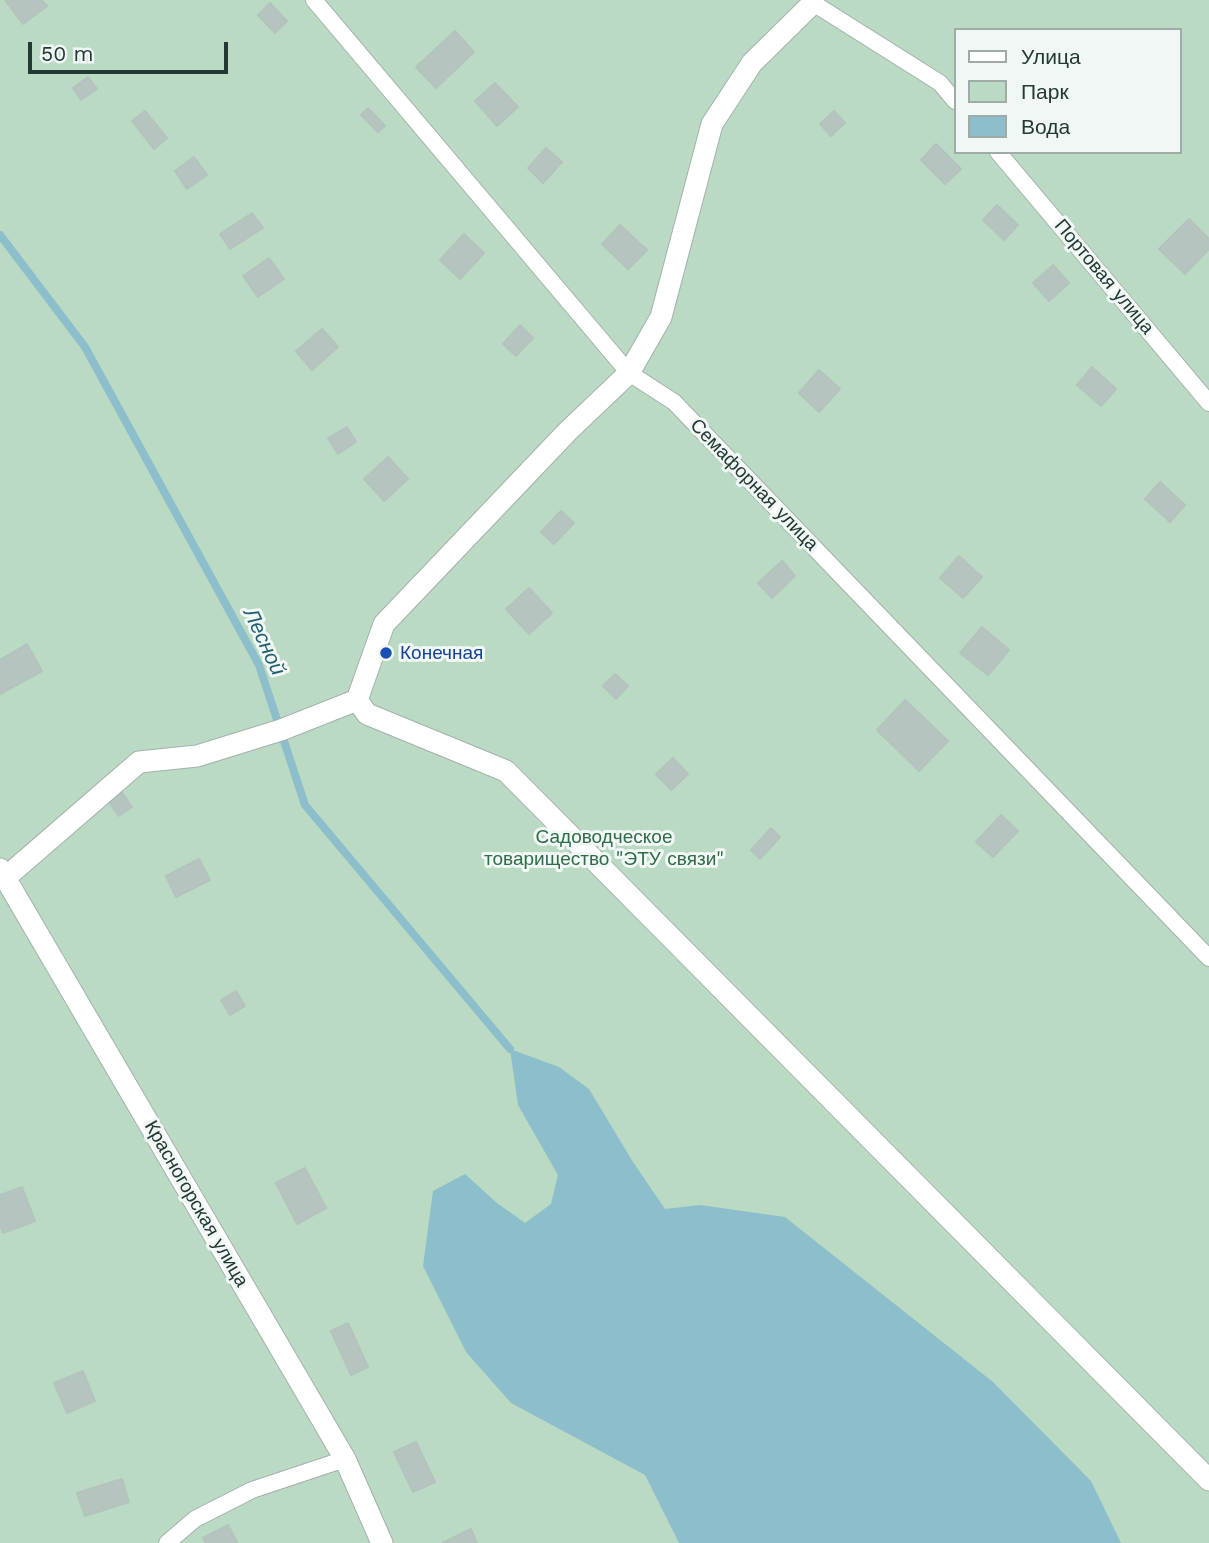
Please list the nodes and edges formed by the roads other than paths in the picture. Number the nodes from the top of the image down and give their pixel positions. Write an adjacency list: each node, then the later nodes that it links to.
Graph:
1 (314, 0): 5 (lane, Семафорная улица)
2 (812, 1): 3 (lane); 5 (street)
3 (954, 101)
4 (1000, 154): 6 (lane, Портовая улица)
5 (629, 373): 7 (street); 9 (lane, Семафорная улица)
6 (1209, 403)
7 (357, 700): 8 (street); 11 (street)
8 (2, 873): 10 (street, Красногорская улица)
9 (1209, 958)
10 (345, 1459): 12 (lane); 13 (street, Красногорская улица)
11 (1209, 1480)
12 (167, 1543)
13 (382, 1543)

